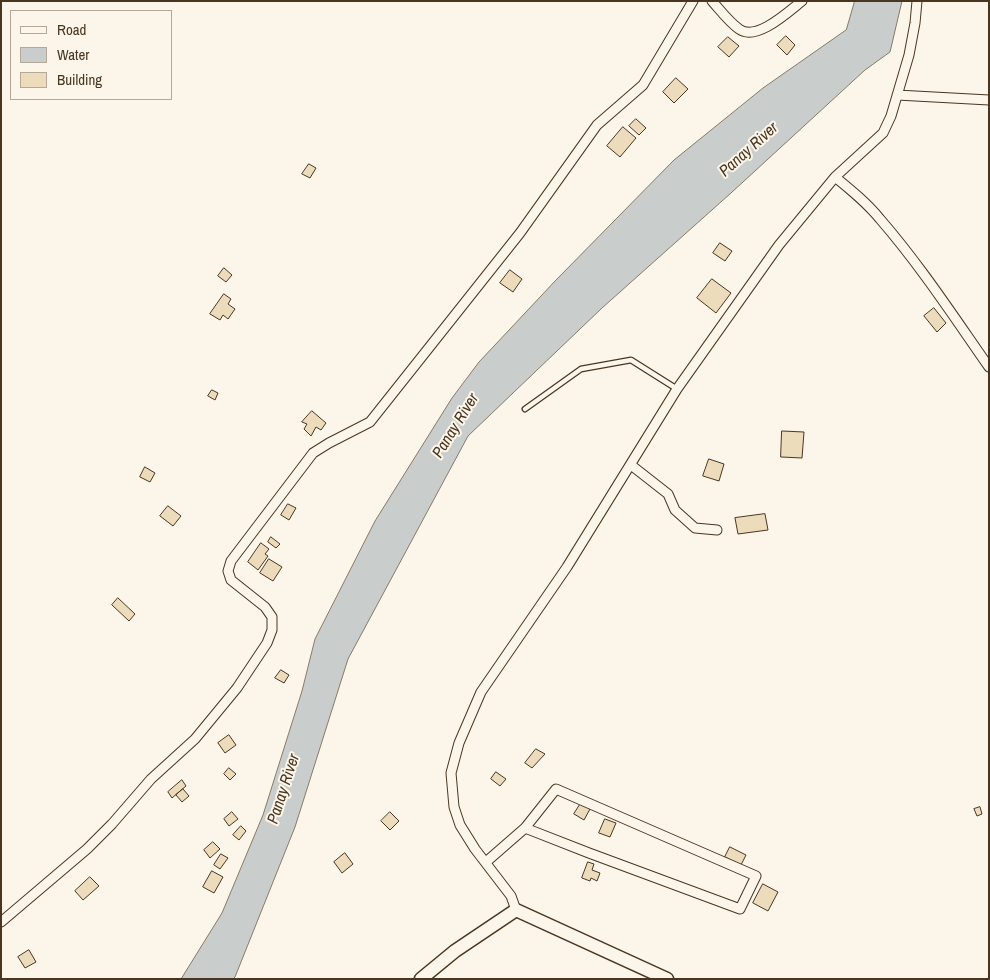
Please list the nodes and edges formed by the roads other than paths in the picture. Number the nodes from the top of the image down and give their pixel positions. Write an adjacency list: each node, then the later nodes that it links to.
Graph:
1 (693, 1): 16 (street)
2 (712, 1): 3 (street)
3 (802, 1)
4 (917, 1): 5 (street)
5 (897, 95): 6 (street); 7 (street)
6 (989, 100)
7 (835, 177): 8 (street); 9 (street)
8 (989, 368)
9 (677, 389): 10 (lane); 11 (street)
10 (525, 409)
11 (632, 465): 12 (street); 14 (street)
12 (717, 530)
13 (524, 828): 13 (street); 14 (street)
14 (486, 862): 15 (street)
15 (516, 910): 17 (street); 18 (street)
16 (1, 922)
17 (421, 979)
18 (667, 979)

